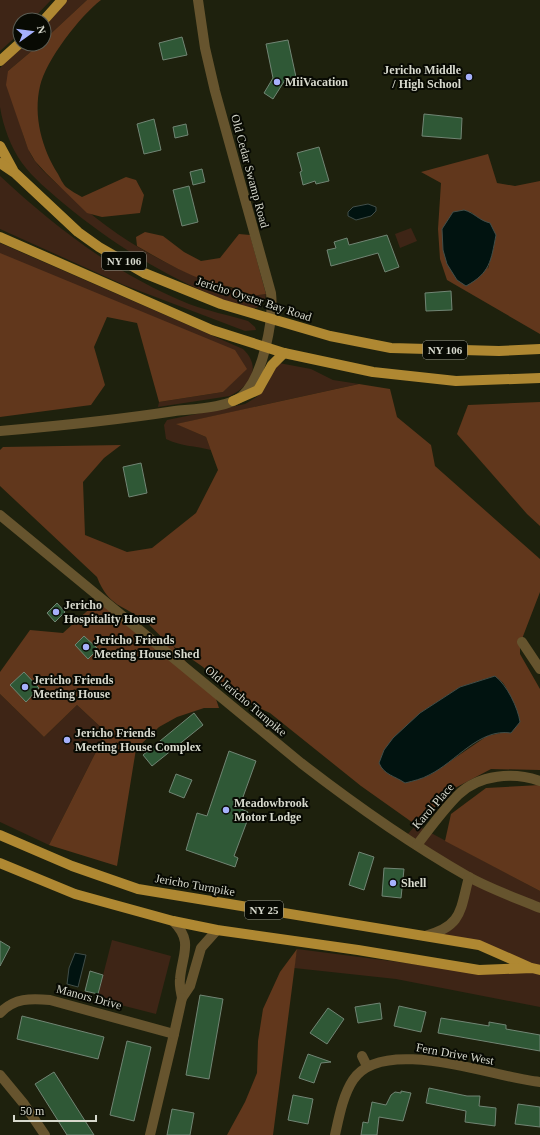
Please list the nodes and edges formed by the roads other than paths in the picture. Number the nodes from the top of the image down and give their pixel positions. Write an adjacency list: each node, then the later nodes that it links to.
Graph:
1 (62, 0): 3 (main road)
2 (198, 0): 10 (street, Old Cedar Swamp Road)
3 (51, 12)
4 (12, 51): 5 (main road)
5 (0, 61)
6 (0, 146): 8 (main road)
7 (0, 163): 8 (main road, Jericho Oyster Bay Road / NY 106)
8 (15, 173): 10 (main road, Jericho Oyster Bay Road / NY 106)
9 (0, 237): 11 (main road, NY 106)
10 (271, 319): 11 (street, Old Cedar Swamp Road); 12 (main road, Jericho Oyster Bay Road / NY 106)
11 (265, 348): 13 (main road, NY 106); 15 (street)
12 (540, 349)
13 (284, 354): 14 (main road, NY 106); 15 (main road)
14 (540, 378)
15 (233, 401): 16 (street)
16 (0, 431)
17 (0, 515): 22 (street, Old Jericho Turnpike)
18 (522, 642): 19 (street)
19 (540, 669)
20 (540, 781): 22 (street, Karol Place)
21 (0, 835): 28 (main road, Jericho Turnpike / NY 25)
22 (417, 845): 24 (street, Old Jericho Turnpike)
23 (0, 863): 26 (main road, Jericho Turnpike / NY 25)
24 (469, 877): 25 (street, Old Jericho Turnpike); 28 (street)
25 (540, 908)
26 (173, 921): 27 (main road, Jericho Turnpike / NY 25); 30 (street)
27 (218, 930): 29 (main road, Jericho Turnpike / NY 25); 30 (street)
28 (425, 936): 29 (main road, Jericho Turnpike / NY 25)
29 (536, 969)
30 (182, 998): 32 (street)
31 (0, 1013): 32 (street, Manors Drive)
32 (174, 1034): 38 (street)
33 (362, 1056): 34 (street)
34 (367, 1066): 36 (street, Fern Drive West); 39 (street)
35 (0, 1075): 37 (street)
36 (540, 1082)
37 (45, 1135)
38 (150, 1135)
39 (335, 1135)

